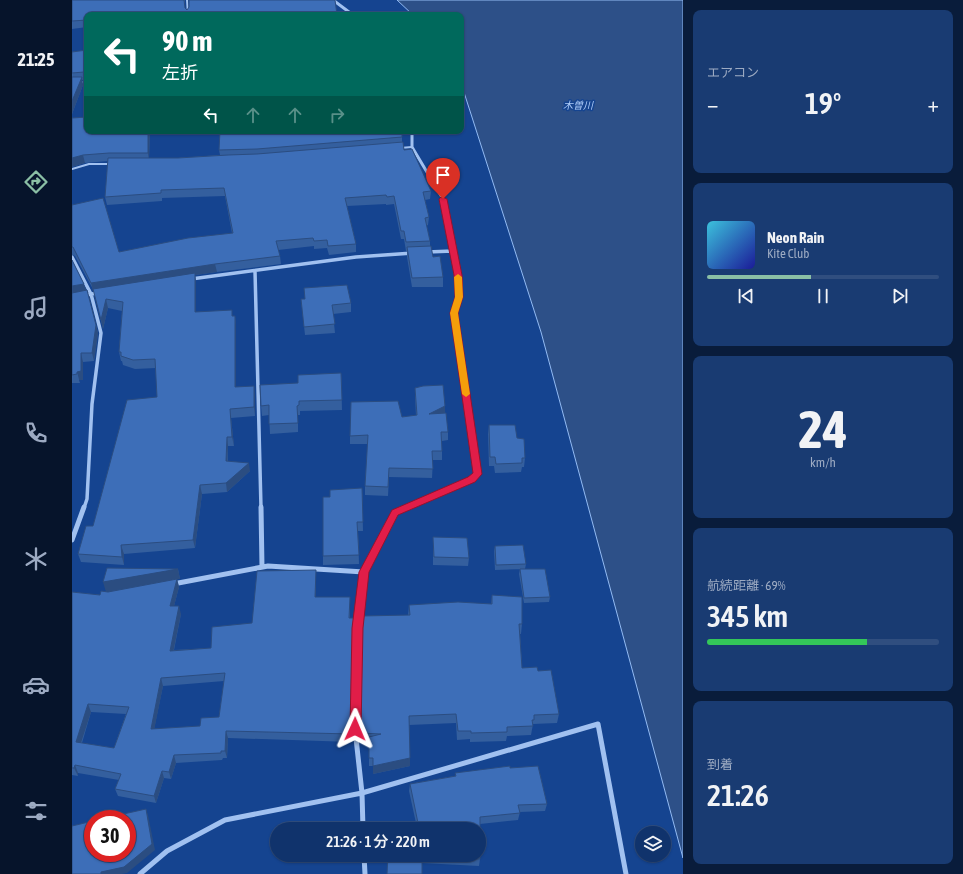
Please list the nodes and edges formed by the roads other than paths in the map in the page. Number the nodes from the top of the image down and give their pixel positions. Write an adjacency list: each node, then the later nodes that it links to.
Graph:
1 (187, 0): 3 (lane)
2 (333, 0): 4 (street)
3 (188, 12)
4 (349, 12)
5 (84, 82): 6 (lane)
6 (72, 83)
7 (412, 134): 8 (street)
8 (412, 147): 9 (lane); 12 (street)
9 (397, 149)
10 (112, 164): 11 (lane)
11 (72, 169)
12 (453, 251): 14 (street); 23 (street)
13 (416, 253): 16 (street)
14 (423, 253)
15 (72, 258): 19 (street)
16 (255, 271): 17 (street); 22 (street)
17 (186, 280)
18 (107, 292): 19 (street)
19 (91, 294): 20 (street); 21 (street)
20 (78, 296)
21 (72, 540)
22 (262, 567): 23 (street); 24 (street)
23 (364, 572): 25 (street)
24 (171, 584)
25 (362, 793): 26 (street); 28 (street); 30 (street)
26 (363, 822)
27 (364, 862): 29 (street)
28 (140, 874)
29 (365, 874)
30 (626, 874)

